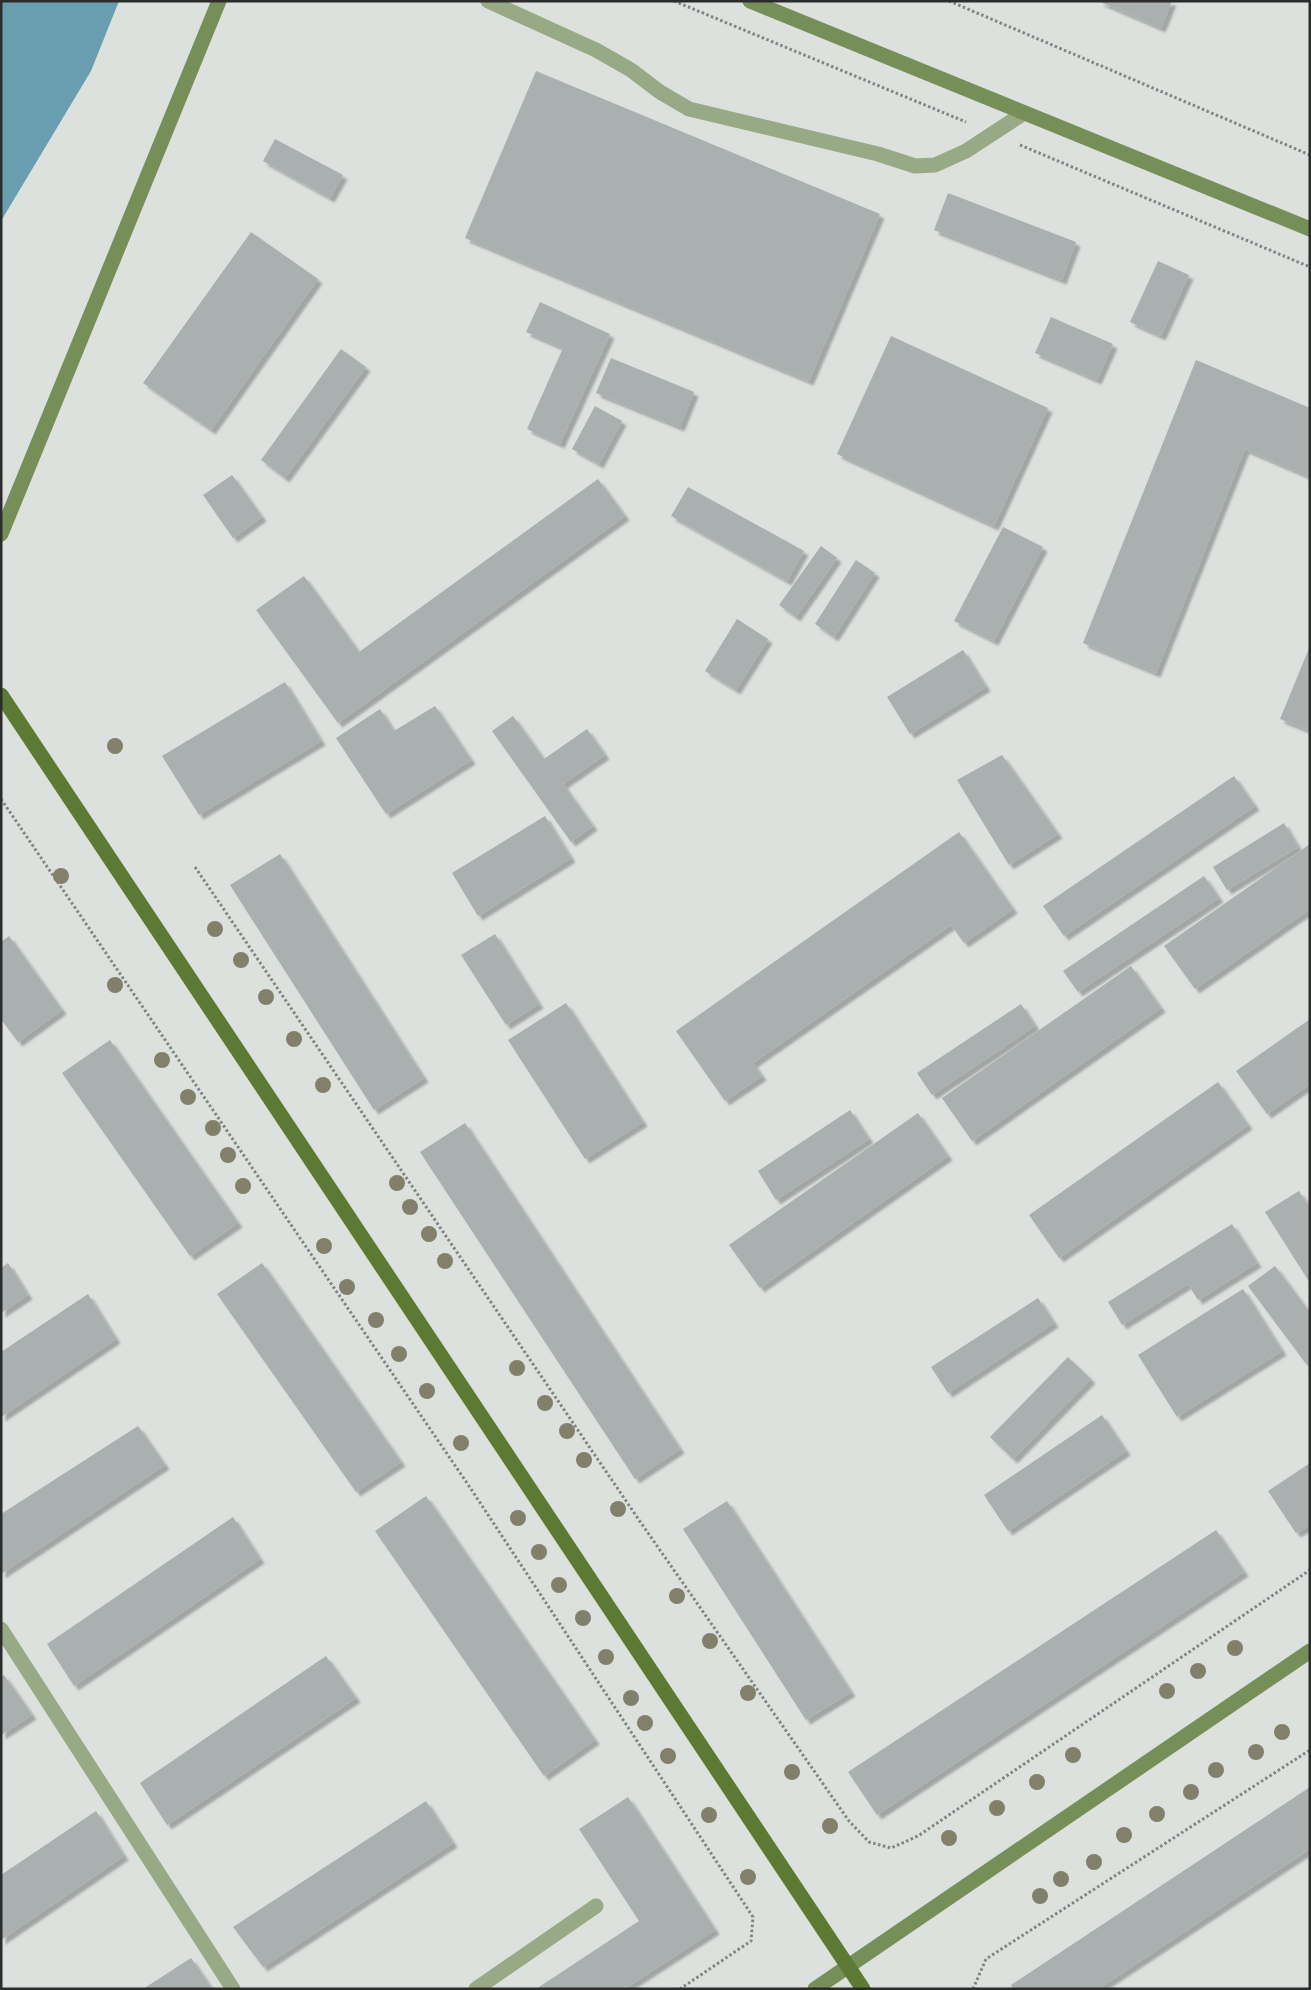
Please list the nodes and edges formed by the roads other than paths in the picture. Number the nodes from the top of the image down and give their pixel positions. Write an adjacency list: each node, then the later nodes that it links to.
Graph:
1 (219, 1): 6 (main road)
2 (488, 1): 4 (street)
3 (750, 1): 4 (main road)
4 (1024, 113): 5 (main road)
5 (1310, 229)
6 (1, 534)
7 (1, 695): 11 (main road)
8 (1, 1629): 12 (street)
9 (1310, 1651): 11 (main road)
10 (596, 1906): 13 (street)
11 (848, 1966): 14 (main road); 15 (main road)
12 (233, 1989)
13 (476, 1989)
14 (816, 1989)
15 (864, 1989)

